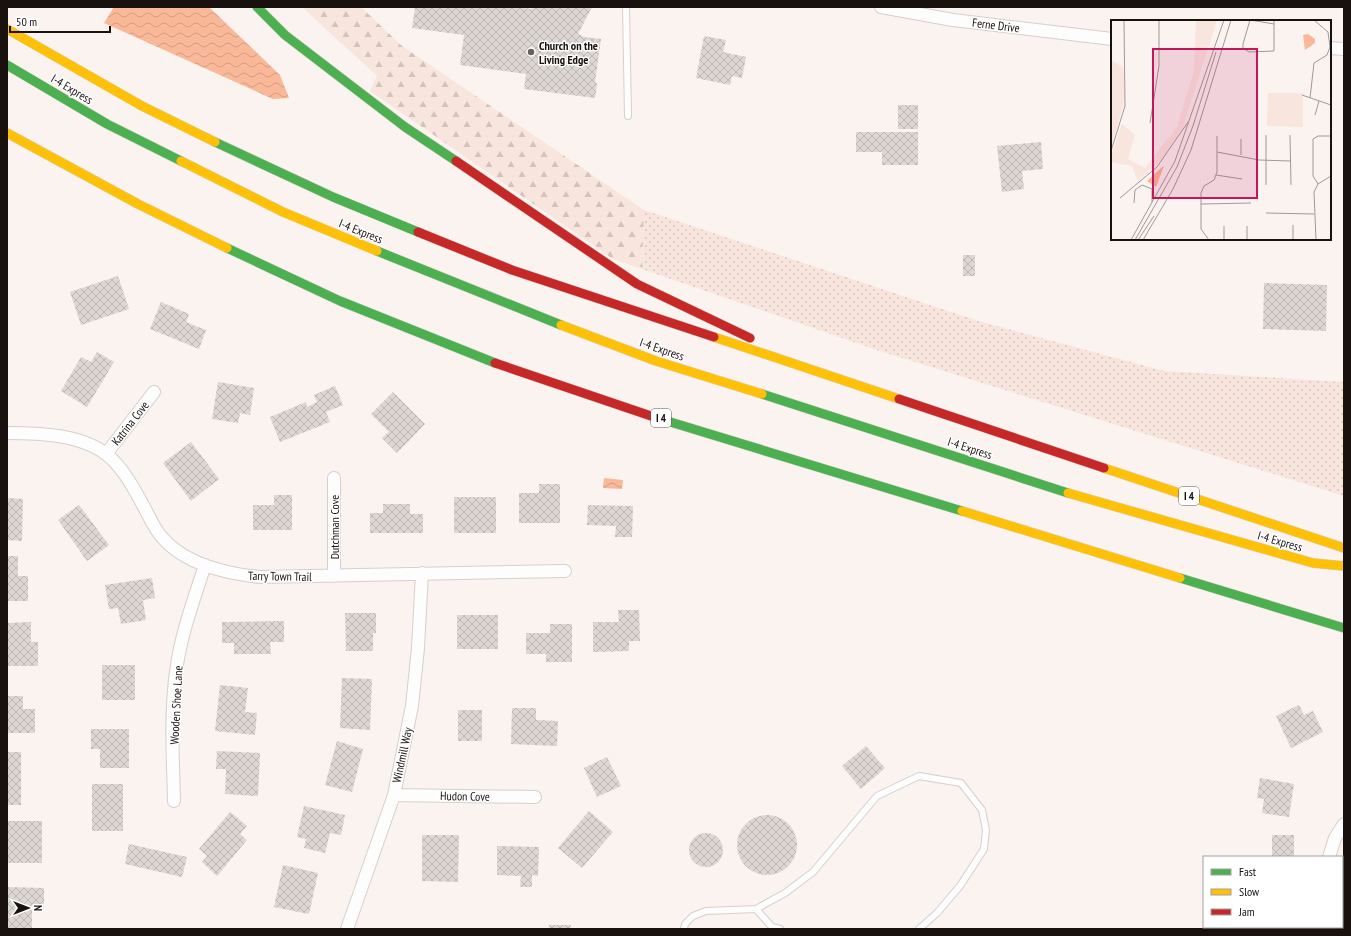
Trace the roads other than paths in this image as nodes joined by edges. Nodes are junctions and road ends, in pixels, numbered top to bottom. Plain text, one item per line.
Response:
1 (257, 7) edge
2 (626, 7) edge
3 (881, 7) edge
4 (7, 29) edge
5 (1111, 39) edge
6 (1331, 48) edge
7 (1344, 49) edge
8 (7, 64) edge
9 (628, 116) dead end
10 (10, 134) edge
11 (154, 392) dead end
12 (941, 414) junction
13 (7, 433) edge
14 (106, 454) junction
15 (334, 478) dead end
16 (1344, 548) edge
17 (205, 565) junction
18 (1344, 566) edge
19 (564, 571) dead end
20 (422, 573) junction
21 (334, 576) junction
22 (1344, 628) edge
23 (394, 795) junction
24 (535, 796) dead end
25 (174, 801) dead end
26 (1344, 824) edge
27 (1328, 856) edge
28 (756, 909) junction
29 (347, 929) edge
30 (684, 929) edge
31 (780, 929) edge
32 (919, 929) edge

1 - 12 highway
2 - 9 lane
3 - 5 street, Ferne Drive
4 - 12 highway, I 4
6 - 7 street
8 - 18 highway, I-4 Express
10 - 22 highway, I 4
11 - 14 street, Katrina Cove
12 - 16 highway, I 4
13 - 14 street, Tarry Town Trail
14 - 17 street, Tarry Town Trail
15 - 21 street, Dutchman Cove
17 - 21 street, Tarry Town Trail
17 - 25 street, Wooden Shoe Lane
19 - 20 street, Tarry Town Trail
20 - 21 street, Tarry Town Trail
20 - 23 street, Windmill Way
23 - 24 street, Hudon Cove
23 - 29 street, Windmill Way
26 - 27 street
28 - 30 lane
28 - 31 lane
28 - 32 lane

